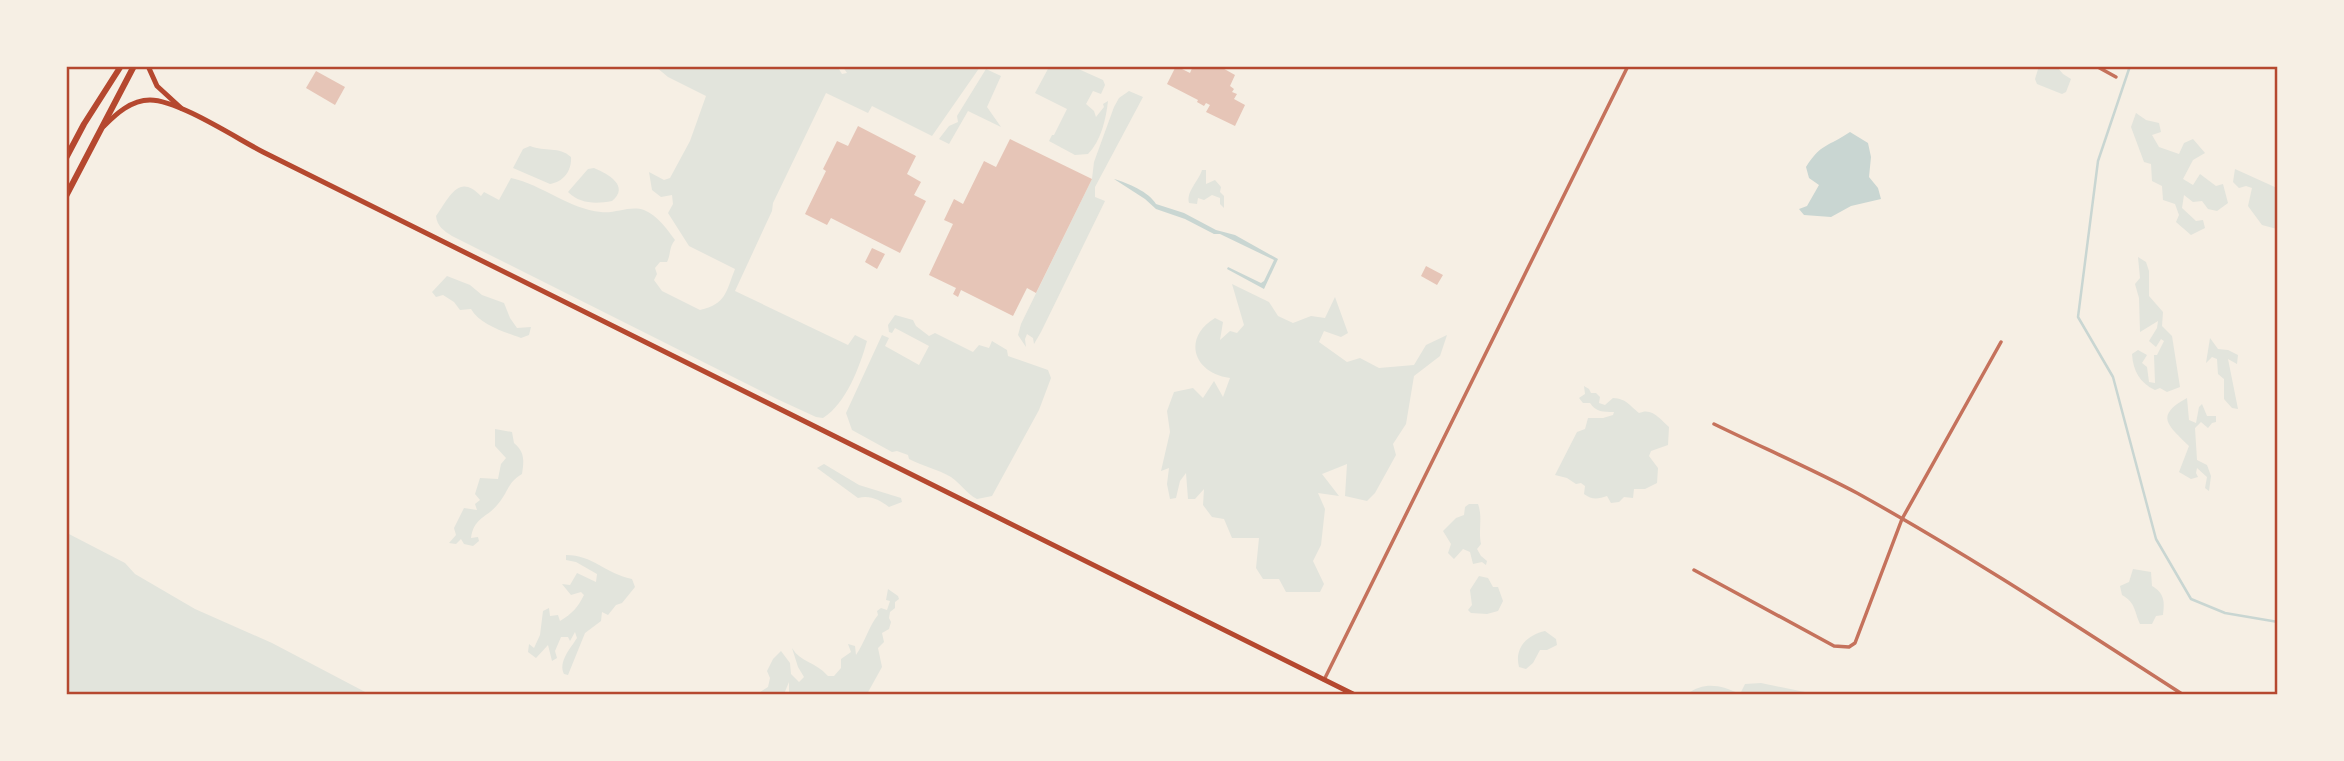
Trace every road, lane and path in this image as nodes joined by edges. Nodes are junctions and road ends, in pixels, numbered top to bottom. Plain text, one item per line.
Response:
1 (121, 66) edge
2 (134, 66) edge
3 (148, 66) edge
4 (1628, 66) edge
5 (2096, 66) edge
6 (2116, 77) dead end
7 (187, 111) junction
8 (100, 132) junction
9 (66, 158) edge
10 (66, 196) edge
11 (2001, 342) dead end
12 (1714, 424) dead end
13 (1902, 519) junction
14 (1693, 570) dead end
15 (1324, 680) junction
16 (1353, 695) edge
17 (2182, 695) edge

1 - 9 highway
2 - 8 highway
3 - 7 main road
4 - 15 street
5 - 6 street
7 - 8 main road
7 - 15 main road
8 - 10 highway
11 - 13 street
12 - 13 street
13 - 14 street
13 - 17 street
15 - 16 main road

